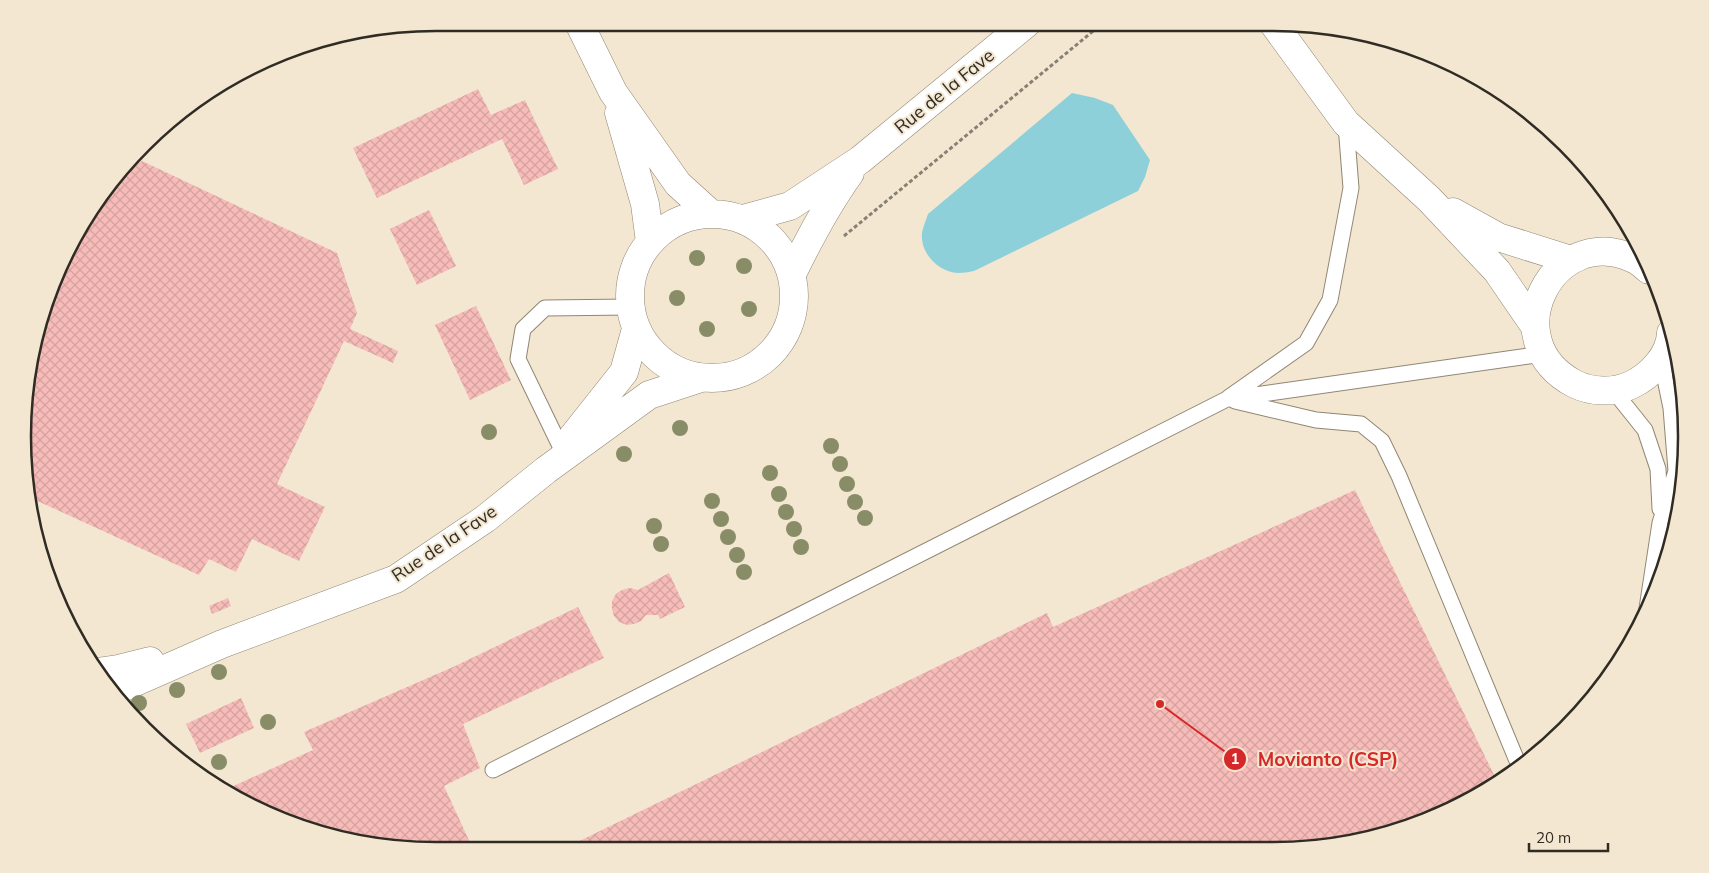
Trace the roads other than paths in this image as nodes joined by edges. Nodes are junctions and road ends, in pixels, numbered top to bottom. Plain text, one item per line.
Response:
1 (583, 31) edge
2 (1017, 31) edge
3 (1279, 31) edge
4 (613, 92) junction
5 (1346, 123) junction
6 (860, 160) junction
7 (1429, 199) junction
8 (710, 213) junction
9 (743, 219) junction
10 (650, 242) junction
11 (1571, 260) junction
12 (1638, 262) edge
13 (792, 274) junction
14 (633, 318) junction
15 (1534, 325) junction
16 (1667, 345) edge
17 (1543, 354) junction
18 (701, 378) junction
19 (1613, 390) junction
20 (1227, 399) junction
21 (554, 460) junction
22 (1660, 523) junction
23 (1651, 580) edge
24 (222, 644) junction
25 (106, 671) edge
26 (120, 689) edge
27 (1517, 760) edge
28 (493, 770) dead end

1 - 4 main road
2 - 6 main road, Rue de la Fave
3 - 5 main road
4 - 8 main road
4 - 10 main road
5 - 7 main road
5 - 20 lane
6 - 9 main road, Rue de la Fave
6 - 13 main road, Rue de la Fave
7 - 11 main road
7 - 15 main road
8 - 9 main road
8 - 10 main road
9 - 13 main road
10 - 14 main road
11 - 12 main road
11 - 15 main road
13 - 18 main road
14 - 18 main road
14 - 21 main road, Rue de la Fave
14 - 21 lane
15 - 17 main road
16 - 19 main road
16 - 22 lane
17 - 19 main road
17 - 20 lane
18 - 21 main road, Rue de la Fave
19 - 22 lane
20 - 27 lane
20 - 28 lane
21 - 24 main road, Rue de la Fave
22 - 23 lane
24 - 25 main road, Rue de la Fave
24 - 26 main road, Rue de la Fave

